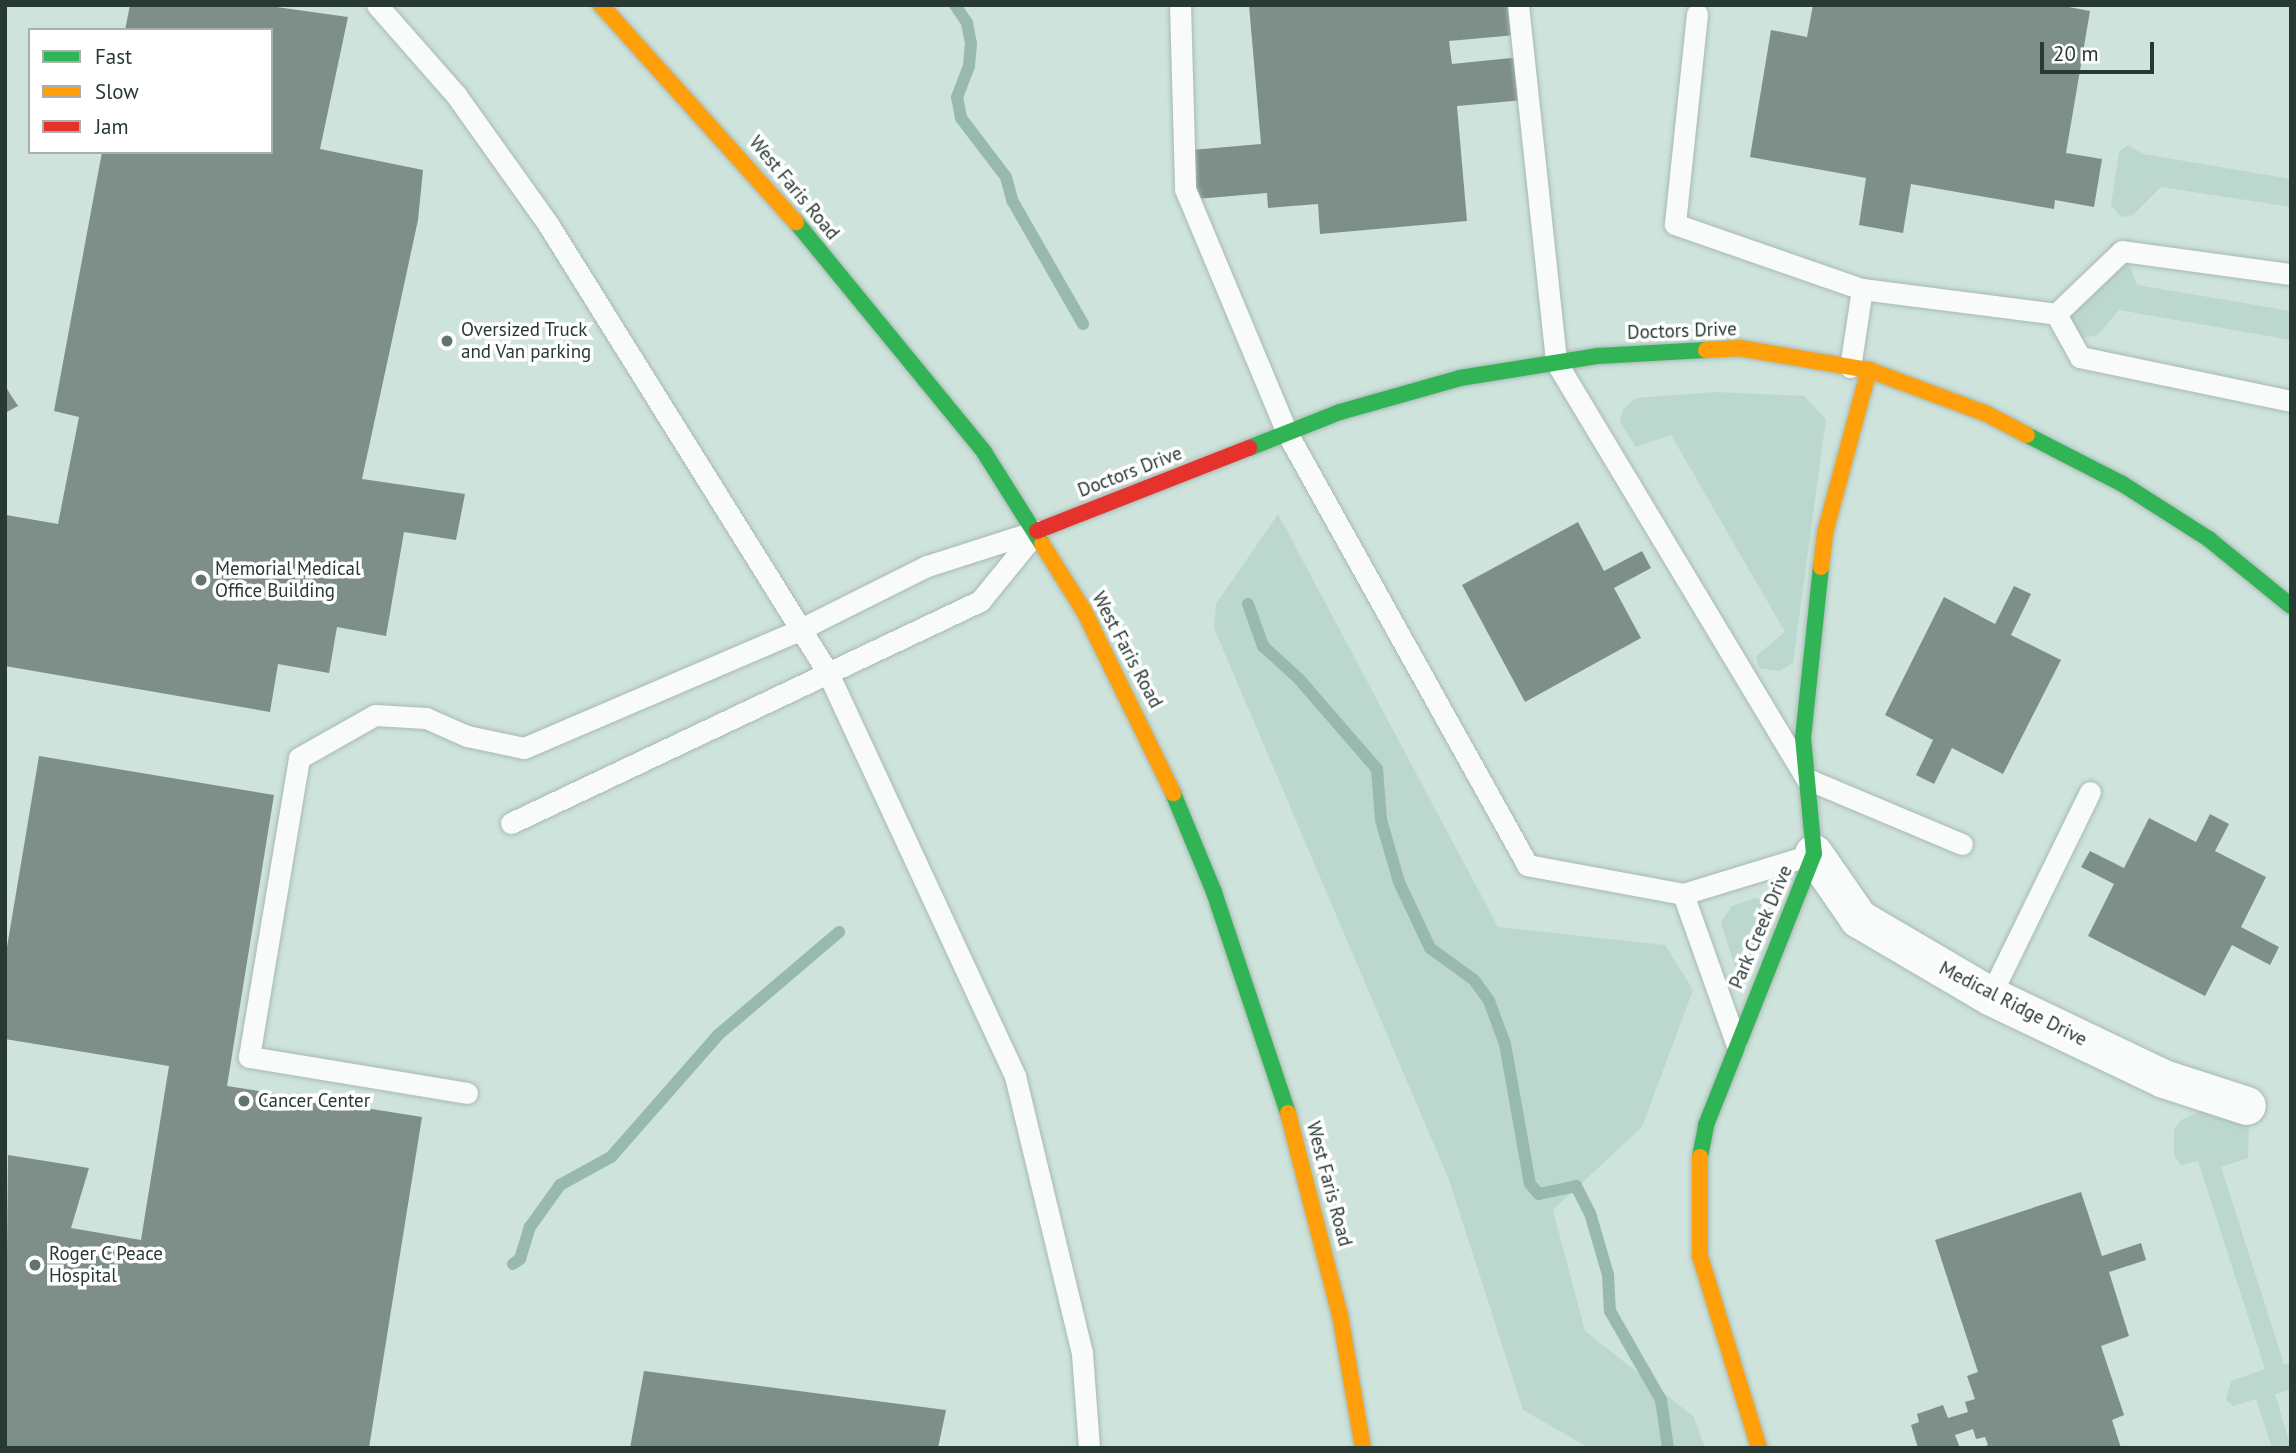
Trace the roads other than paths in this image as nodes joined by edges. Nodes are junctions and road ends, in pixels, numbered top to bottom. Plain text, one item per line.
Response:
1 (377, 5) edge
2 (601, 5) edge
3 (1180, 5) edge
4 (1518, 5) edge
5 (1697, 14) dead end
6 (2291, 274) edge
7 (1862, 289) junction
8 (2056, 314) junction
9 (1556, 362) junction
10 (1860, 368) junction
11 (2291, 401) edge
12 (1287, 433) junction
13 (1037, 531) junction
14 (2291, 606) edge
15 (801, 629) junction
16 (828, 673) junction
17 (1807, 779) junction
18 (2090, 792) dead end
19 (511, 823) dead end
20 (1962, 844) dead end
21 (1814, 854) junction
22 (1683, 894) junction
23 (1990, 996) junction
24 (1736, 1043) junction
25 (467, 1093) dead end
26 (2247, 1106) dead end
27 (1089, 1448) edge
28 (1363, 1448) edge
29 (1759, 1448) edge

1 - 15 lane
2 - 13 street, West Faris Road
3 - 12 lane
4 - 9 lane
5 - 7 lane
6 - 8 lane
7 - 8 lane
7 - 10 lane
8 - 11 lane
9 - 10 street, Doctors Drive
9 - 12 street, Doctors Drive
9 - 17 lane
10 - 14 street, Doctors Drive
10 - 17 street, Park Creek Drive
12 - 13 street, Doctors Drive
12 - 22 lane
13 - 15 lane
13 - 16 lane
13 - 28 street, West Faris Road
15 - 16 lane
15 - 25 lane
16 - 19 lane
16 - 27 lane
17 - 20 lane
17 - 21 street, Park Creek Drive
18 - 23 lane
21 - 22 lane
21 - 23 street, Medical Ridge Drive
21 - 24 street, Park Creek Drive
22 - 24 lane
23 - 26 street, Medical Ridge Drive
24 - 29 street, Park Creek Drive

